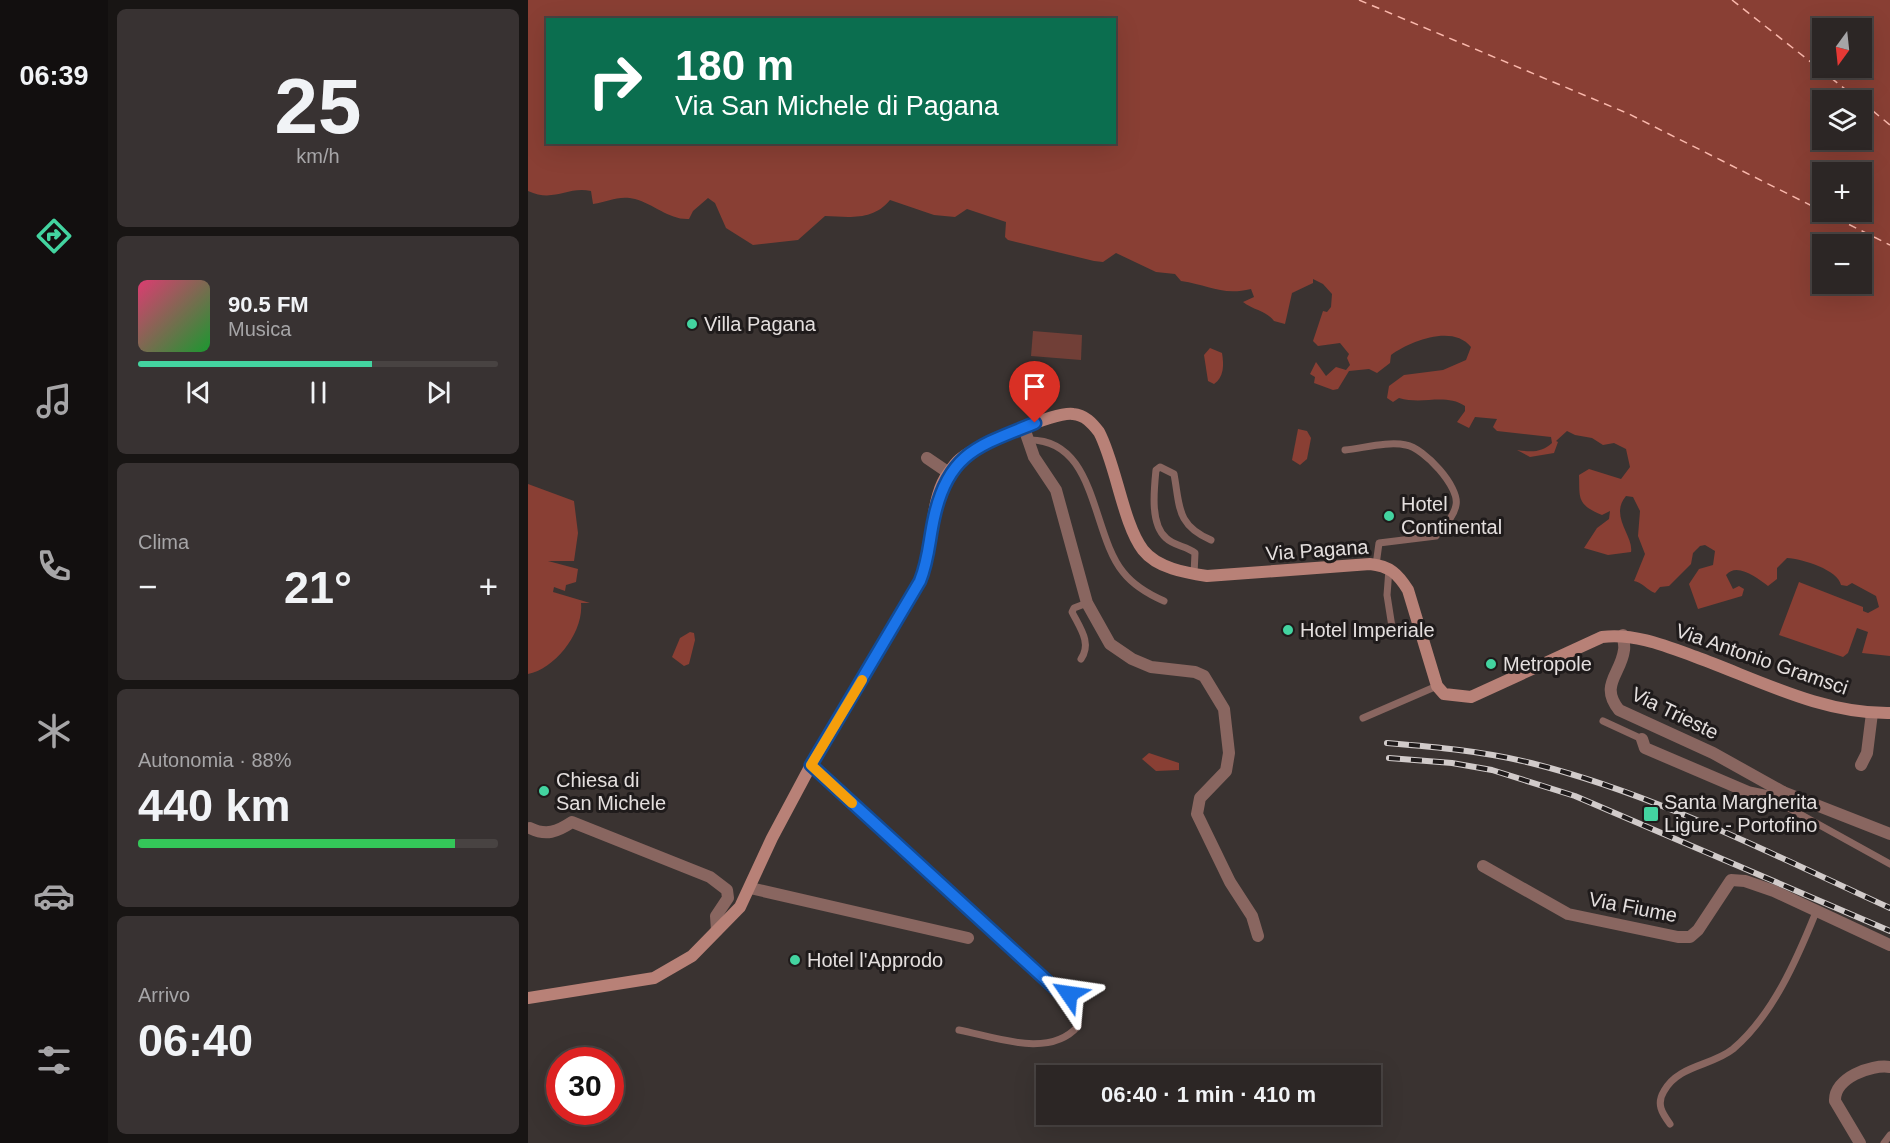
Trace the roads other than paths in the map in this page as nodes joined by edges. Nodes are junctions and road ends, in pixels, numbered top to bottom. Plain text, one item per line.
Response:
1 (1024, 428) junction
2 (1028, 440) junction
3 (1346, 450) dead end
4 (927, 458) dead end
5 (949, 473) junction
6 (1211, 540) dead end
7 (1376, 565) junction
8 (1389, 569) junction
9 (1194, 574) junction
10 (1164, 602) dead end
11 (1087, 603) junction
12 (1623, 635) junction
13 (1371, 636) dead end
14 (1081, 659) dead end
15 (1437, 686) junction
16 (1872, 713) junction
17 (1890, 713) edge
18 (1363, 718) dead end
19 (1603, 721) dead end
20 (1642, 739) joint
21 (811, 765) junction
22 (1862, 765) dead end
23 (1783, 792) junction
24 (1767, 796) junction
25 (531, 828) dead end
26 (1890, 834) edge
27 (1890, 864) edge
28 (1483, 866) dead end
29 (750, 888) junction
30 (1816, 912) junction
31 (717, 930) junction
32 (1258, 936) dead end
33 (968, 938) dead end
34 (1890, 945) edge
35 (1084, 992) dead end
36 (1066, 995) junction
37 (528, 998) edge
38 (959, 1030) dead end
39 (1890, 1066) edge
40 (1670, 1124) dead end
41 (1890, 1135) edge
42 (1860, 1143) edge
43 (1884, 1143) edge

1 - 2 street
1 - 5 main road, Via Pagana
1 - 9 main road, Via Pagana
2 - 10 lane
2 - 11 street
3 - 7 lane
4 - 5 street
5 - 21 main road
6 - 9 lane
7 - 8 main road, Via Pagana
7 - 9 main road, Via Pagana
8 - 13 lane
8 - 15 main road, Via Pagana
11 - 14 lane
11 - 32 street
12 - 15 main road
12 - 16 main road, Via Antonio Gramsci
12 - 23 street, Via Trieste
15 - 18 lane
16 - 17 main road, Via Antonio Gramsci
16 - 22 street
19 - 20 lane
20 - 24 street
21 - 29 main road
21 - 36 street
23 - 24 street
23 - 26 street, Via Trieste
24 - 27 lane
25 - 31 street
28 - 30 street, Via Fiume
29 - 31 main road
29 - 33 street
30 - 34 street, Via Fiume
30 - 40 lane
31 - 37 main road
35 - 36 street
36 - 38 lane
39 - 42 street
41 - 43 lane

